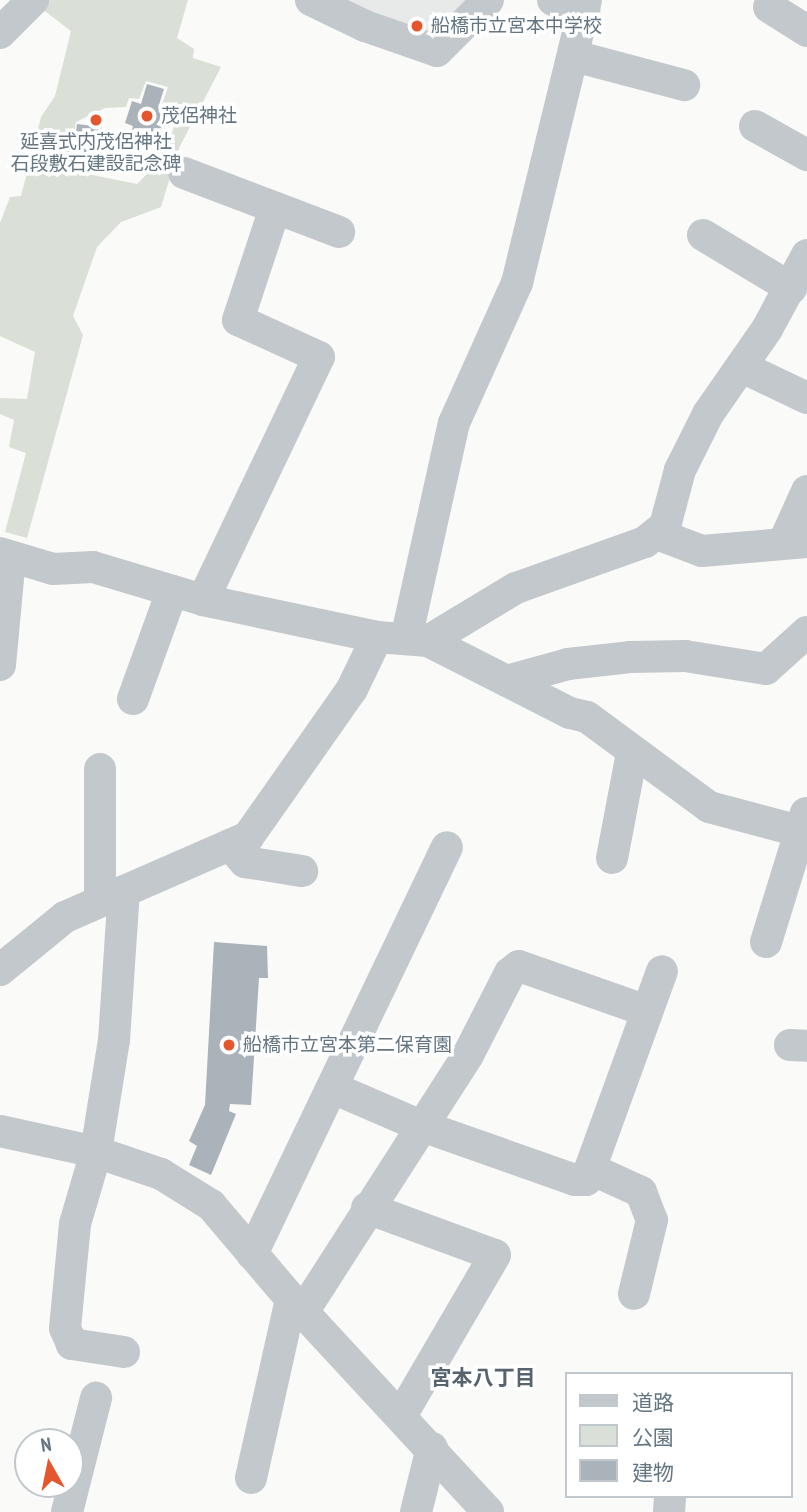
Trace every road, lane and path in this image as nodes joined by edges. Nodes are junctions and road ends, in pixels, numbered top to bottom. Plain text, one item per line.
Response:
1 (33, 0) edge
2 (311, 0) edge
3 (488, 0) edge
4 (553, 0) edge
5 (585, 5) edge
6 (769, 8) dead end
7 (807, 31) edge
8 (0, 33) edge
9 (574, 56) junction
10 (684, 85) dead end
11 (755, 126) dead end
12 (807, 155) edge
13 (184, 173) dead end
14 (275, 208) junction
15 (339, 232) dead end
16 (703, 235) dead end
17 (807, 255) edge
18 (791, 288) junction
19 (743, 368) junction
20 (807, 398) edge
21 (807, 491) edge
22 (657, 534) junction
23 (795, 542) edge
24 (5, 556) edge
25 (172, 591) junction
26 (202, 600) junction
27 (807, 632) edge
28 (404, 639) junction
29 (0, 665) edge
30 (507, 681) junction
31 (133, 699) dead end
32 (632, 752) junction
33 (100, 769) dead end
34 (804, 825) edge
35 (230, 845) junction
36 (447, 847) dead end
37 (612, 858) dead end
38 (302, 871) dead end
39 (112, 896) junction
40 (765, 942) dead end
41 (0, 971) edge
42 (662, 971) dead end
43 (647, 1011) junction
44 (333, 1088) junction
45 (419, 1125) junction
46 (0, 1131) edge
47 (96, 1152) junction
48 (593, 1170) junction
49 (367, 1208) junction
50 (253, 1254) junction
51 (634, 1294) dead end
52 (297, 1305) junction
53 (124, 1352) dead end
54 (96, 1398) dead end
55 (402, 1414) junction
56 (432, 1448) junction
57 (251, 1478) dead end
58 (67, 1512) edge
59 (416, 1512) edge
60 (488, 1512) edge

1 - 8 street
2 - 3 street
4 - 5 street
5 - 9 street
6 - 7 street
9 - 10 street
9 - 28 street
11 - 12 street
13 - 14 street
14 - 15 street
14 - 26 street
16 - 18 street
17 - 18 street
18 - 19 street
19 - 20 street
19 - 22 street
21 - 23 street
22 - 23 street
22 - 28 street
24 - 25 street
24 - 29 street
25 - 26 street
25 - 31 street
26 - 28 street
27 - 30 street
28 - 30 street
28 - 35 street
30 - 32 street
32 - 34 street
32 - 37 street
33 - 39 street
34 - 40 street
35 - 38 street
35 - 39 street
36 - 44 street
39 - 41 street
39 - 47 street
42 - 43 street
43 - 45 street
43 - 48 street
44 - 45 street
44 - 50 street
45 - 48 street
45 - 49 street
46 - 47 street
47 - 50 street
47 - 53 street
48 - 51 street
49 - 52 street
49 - 55 street
50 - 52 street
52 - 55 street
52 - 57 street
54 - 58 street
55 - 56 street
56 - 59 street
56 - 60 street

